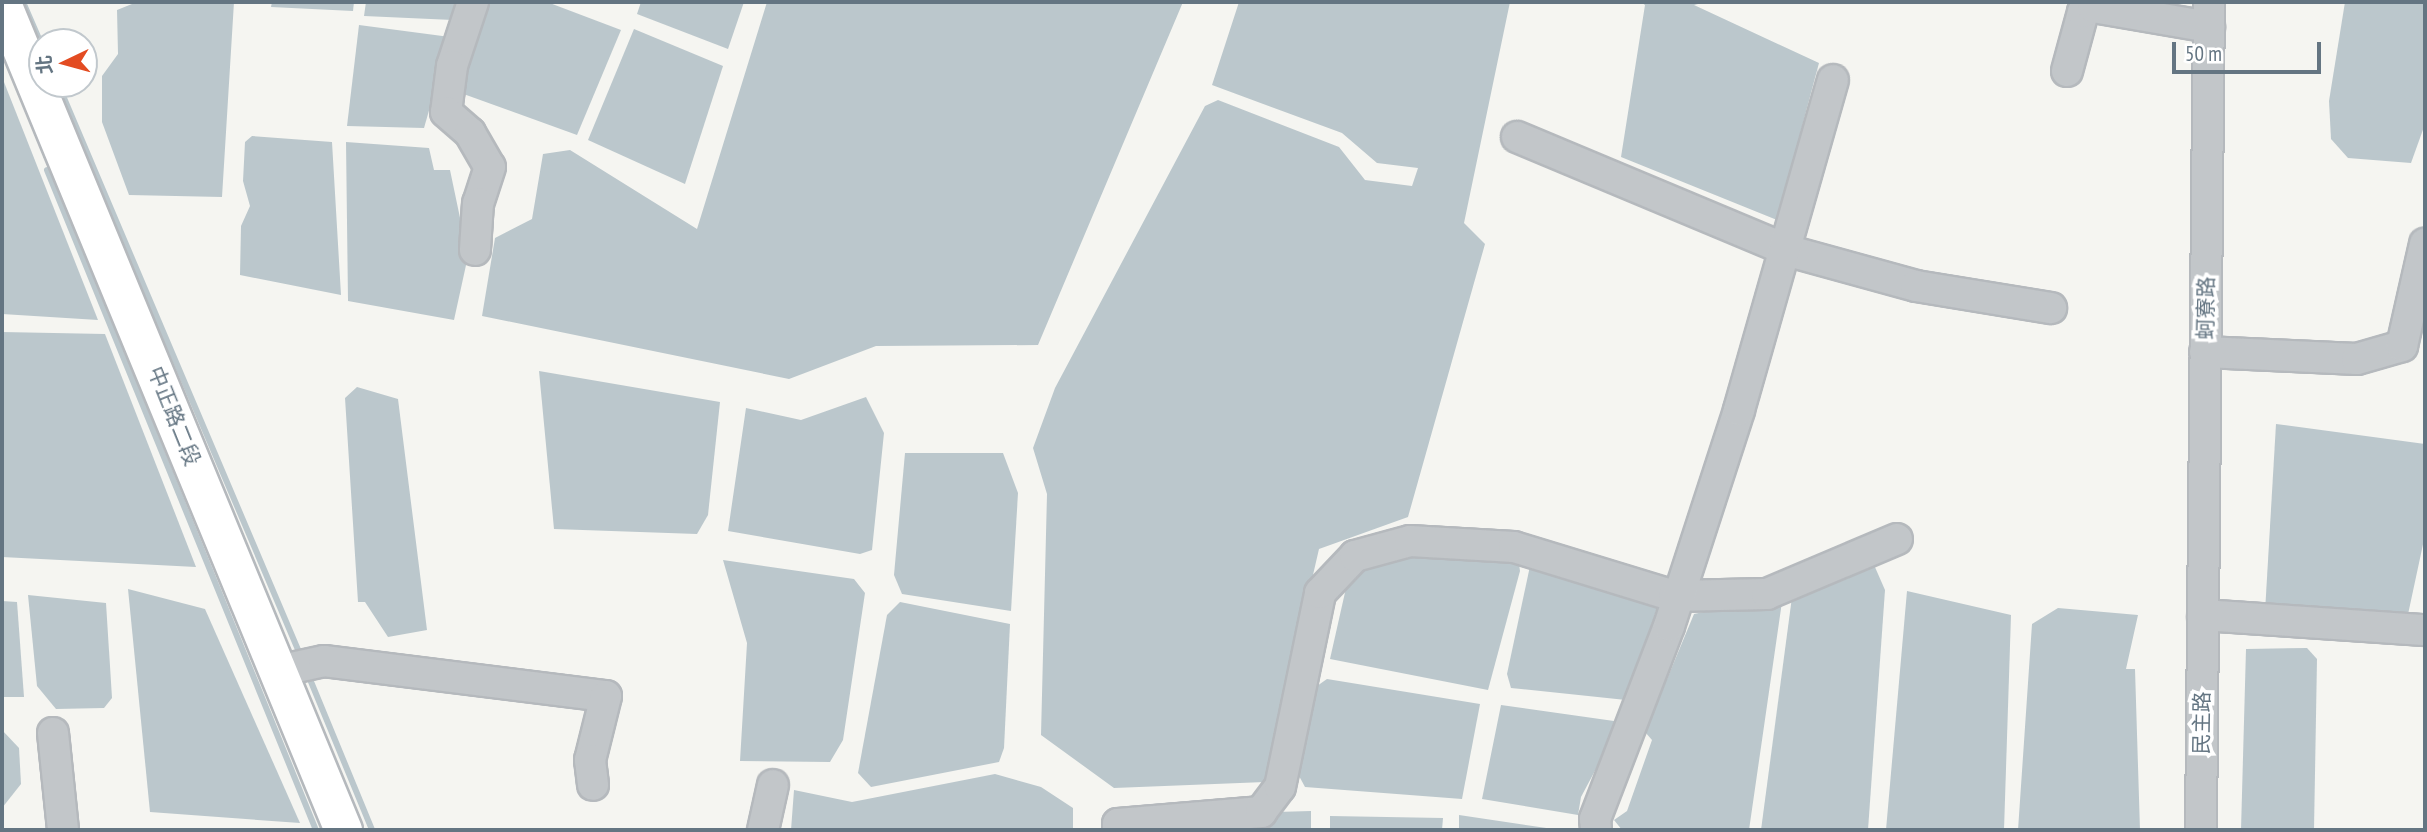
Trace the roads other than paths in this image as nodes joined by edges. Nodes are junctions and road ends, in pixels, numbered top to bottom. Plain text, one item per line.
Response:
1 (473, 2) edge
2 (2, 3) edge
3 (2209, 14) edge
4 (2067, 71) dead end
5 (1833, 80) dead end
6 (1517, 136) dead end
7 (2425, 244) edge
8 (475, 250) dead end
9 (1789, 251) junction
10 (2051, 308) dead end
11 (2205, 352) junction
12 (1897, 539) dead end
13 (1674, 596) junction
14 (2203, 615) junction
15 (2425, 631) edge
16 (278, 671) junction
17 (53, 733) dead end
18 (593, 785) dead end
19 (773, 785) dead end
20 (63, 830) edge
21 (343, 830) edge
22 (763, 830) edge
23 (1118, 830) edge
24 (1596, 830) edge
25 (2200, 830) edge

1 - 8 street
2 - 16 main road, 中正路二段
3 - 4 street
3 - 11 street, 蚵寮路
5 - 9 street
6 - 9 street
7 - 11 street
9 - 10 street
9 - 13 street
11 - 14 street, 蚵寮路
12 - 13 street
13 - 23 street
13 - 24 street
14 - 15 street
14 - 25 street, 民主路
16 - 18 street
16 - 21 main road, 中正路二段
17 - 20 street
19 - 22 street

